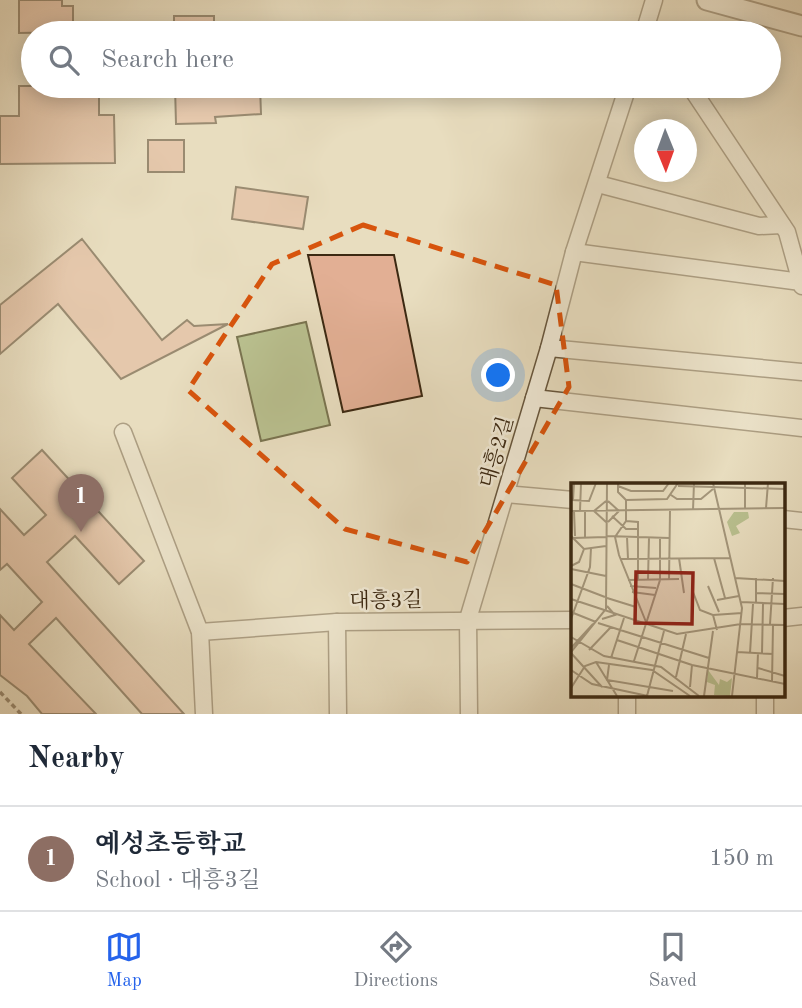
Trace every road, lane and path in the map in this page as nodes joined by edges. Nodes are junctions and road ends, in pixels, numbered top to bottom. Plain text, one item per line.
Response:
1 (654, 0) edge
2 (707, 0) edge
3 (650, 21) edge
4 (802, 26) edge
5 (624, 98) edge
6 (698, 98) edge
7 (598, 184) junction
8 (790, 231) edge
9 (574, 252) junction
10 (802, 284) edge
11 (549, 348) junction
12 (802, 372) edge
13 (534, 398) junction
14 (802, 428) edge
15 (123, 432) dead end
16 (506, 494) junction
17 (571, 500) edge
18 (784, 519) edge
19 (802, 521) edge
20 (802, 616) edge
21 (784, 618) edge
22 (468, 619) junction
23 (571, 620) edge
24 (337, 622) junction
25 (200, 632) junction
26 (0, 692) edge
27 (627, 696) edge
28 (765, 696) edge
29 (21, 714) edge
30 (204, 714) edge
31 (338, 714) edge
32 (469, 714) edge
33 (627, 714) edge
34 (765, 714) edge

1 - 3 street
2 - 4 street
5 - 7 street, 대흥2길
6 - 8 street
7 - 8 street
7 - 9 street, 대흥2길
8 - 10 street
9 - 10 street
9 - 11 street, 대흥2길
11 - 12 street
11 - 13 street, 대흥2길
13 - 14 street
13 - 16 street, 대흥2길
15 - 25 street
16 - 17 street
16 - 22 street, 대흥2길
18 - 19 street
20 - 21 street
22 - 23 street, 대흥3길
22 - 24 street, 대흥3길
22 - 32 street, 대흥2길
24 - 25 street, 대흥3길
24 - 31 street
25 - 30 street
26 - 29 path
27 - 33 street
28 - 34 street

